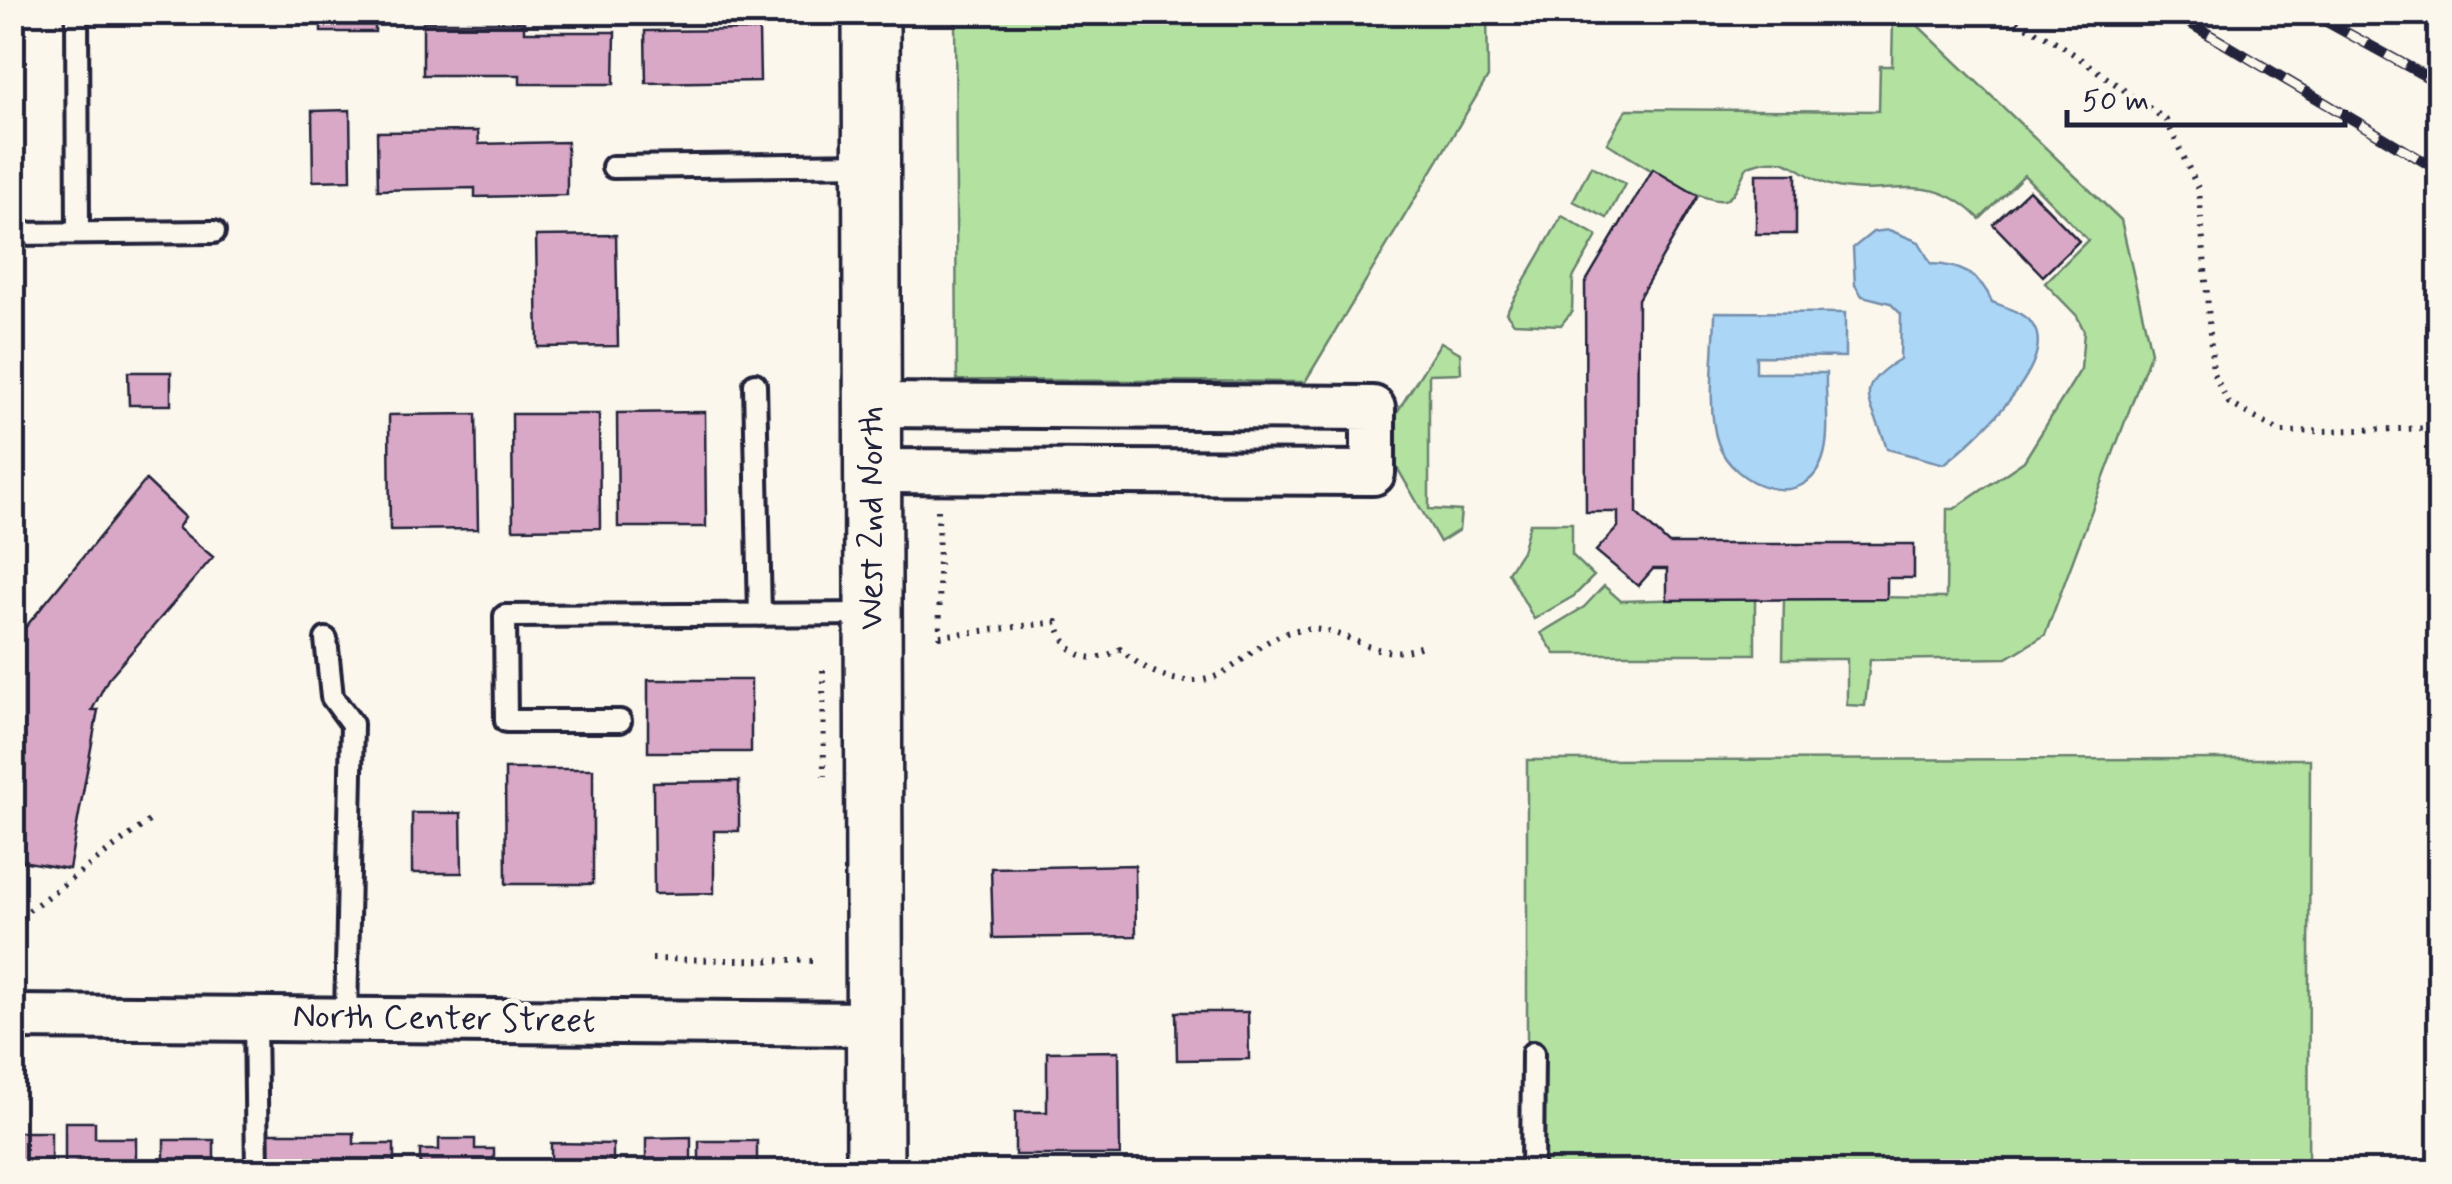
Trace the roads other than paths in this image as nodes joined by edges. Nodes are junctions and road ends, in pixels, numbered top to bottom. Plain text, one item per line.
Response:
1 (77, 12) edge
2 (871, 12) edge
3 (871, 164) junction
4 (613, 167) dead end
5 (214, 232) dead end
6 (12, 234) edge
7 (78, 234) junction
8 (755, 384) dead end
9 (872, 405) junction
10 (872, 471) junction
11 (873, 614) junction
12 (760, 615) junction
13 (326, 639) dead end
14 (620, 720) dead end
15 (12, 1017) edge
16 (256, 1018) junction
17 (346, 1018) junction
18 (875, 1024) junction
19 (1533, 1053) dead end
20 (257, 1172) edge
21 (875, 1172) edge
22 (1532, 1172) edge

1 - 7 lane
2 - 3 street, West 2nd North
3 - 4 lane
3 - 9 street, West 2nd North
5 - 7 lane
6 - 7 lane
8 - 12 lane
9 - 10 street, West 2nd North
9 - 10 street
10 - 11 street, West 2nd North
11 - 12 lane
11 - 18 street, West 2nd North
12 - 14 lane
13 - 17 lane
15 - 16 street, North Center Street
16 - 17 street, North Center Street
16 - 20 lane
17 - 18 street, North Center Street
18 - 21 street, West 2nd North
19 - 22 lane

